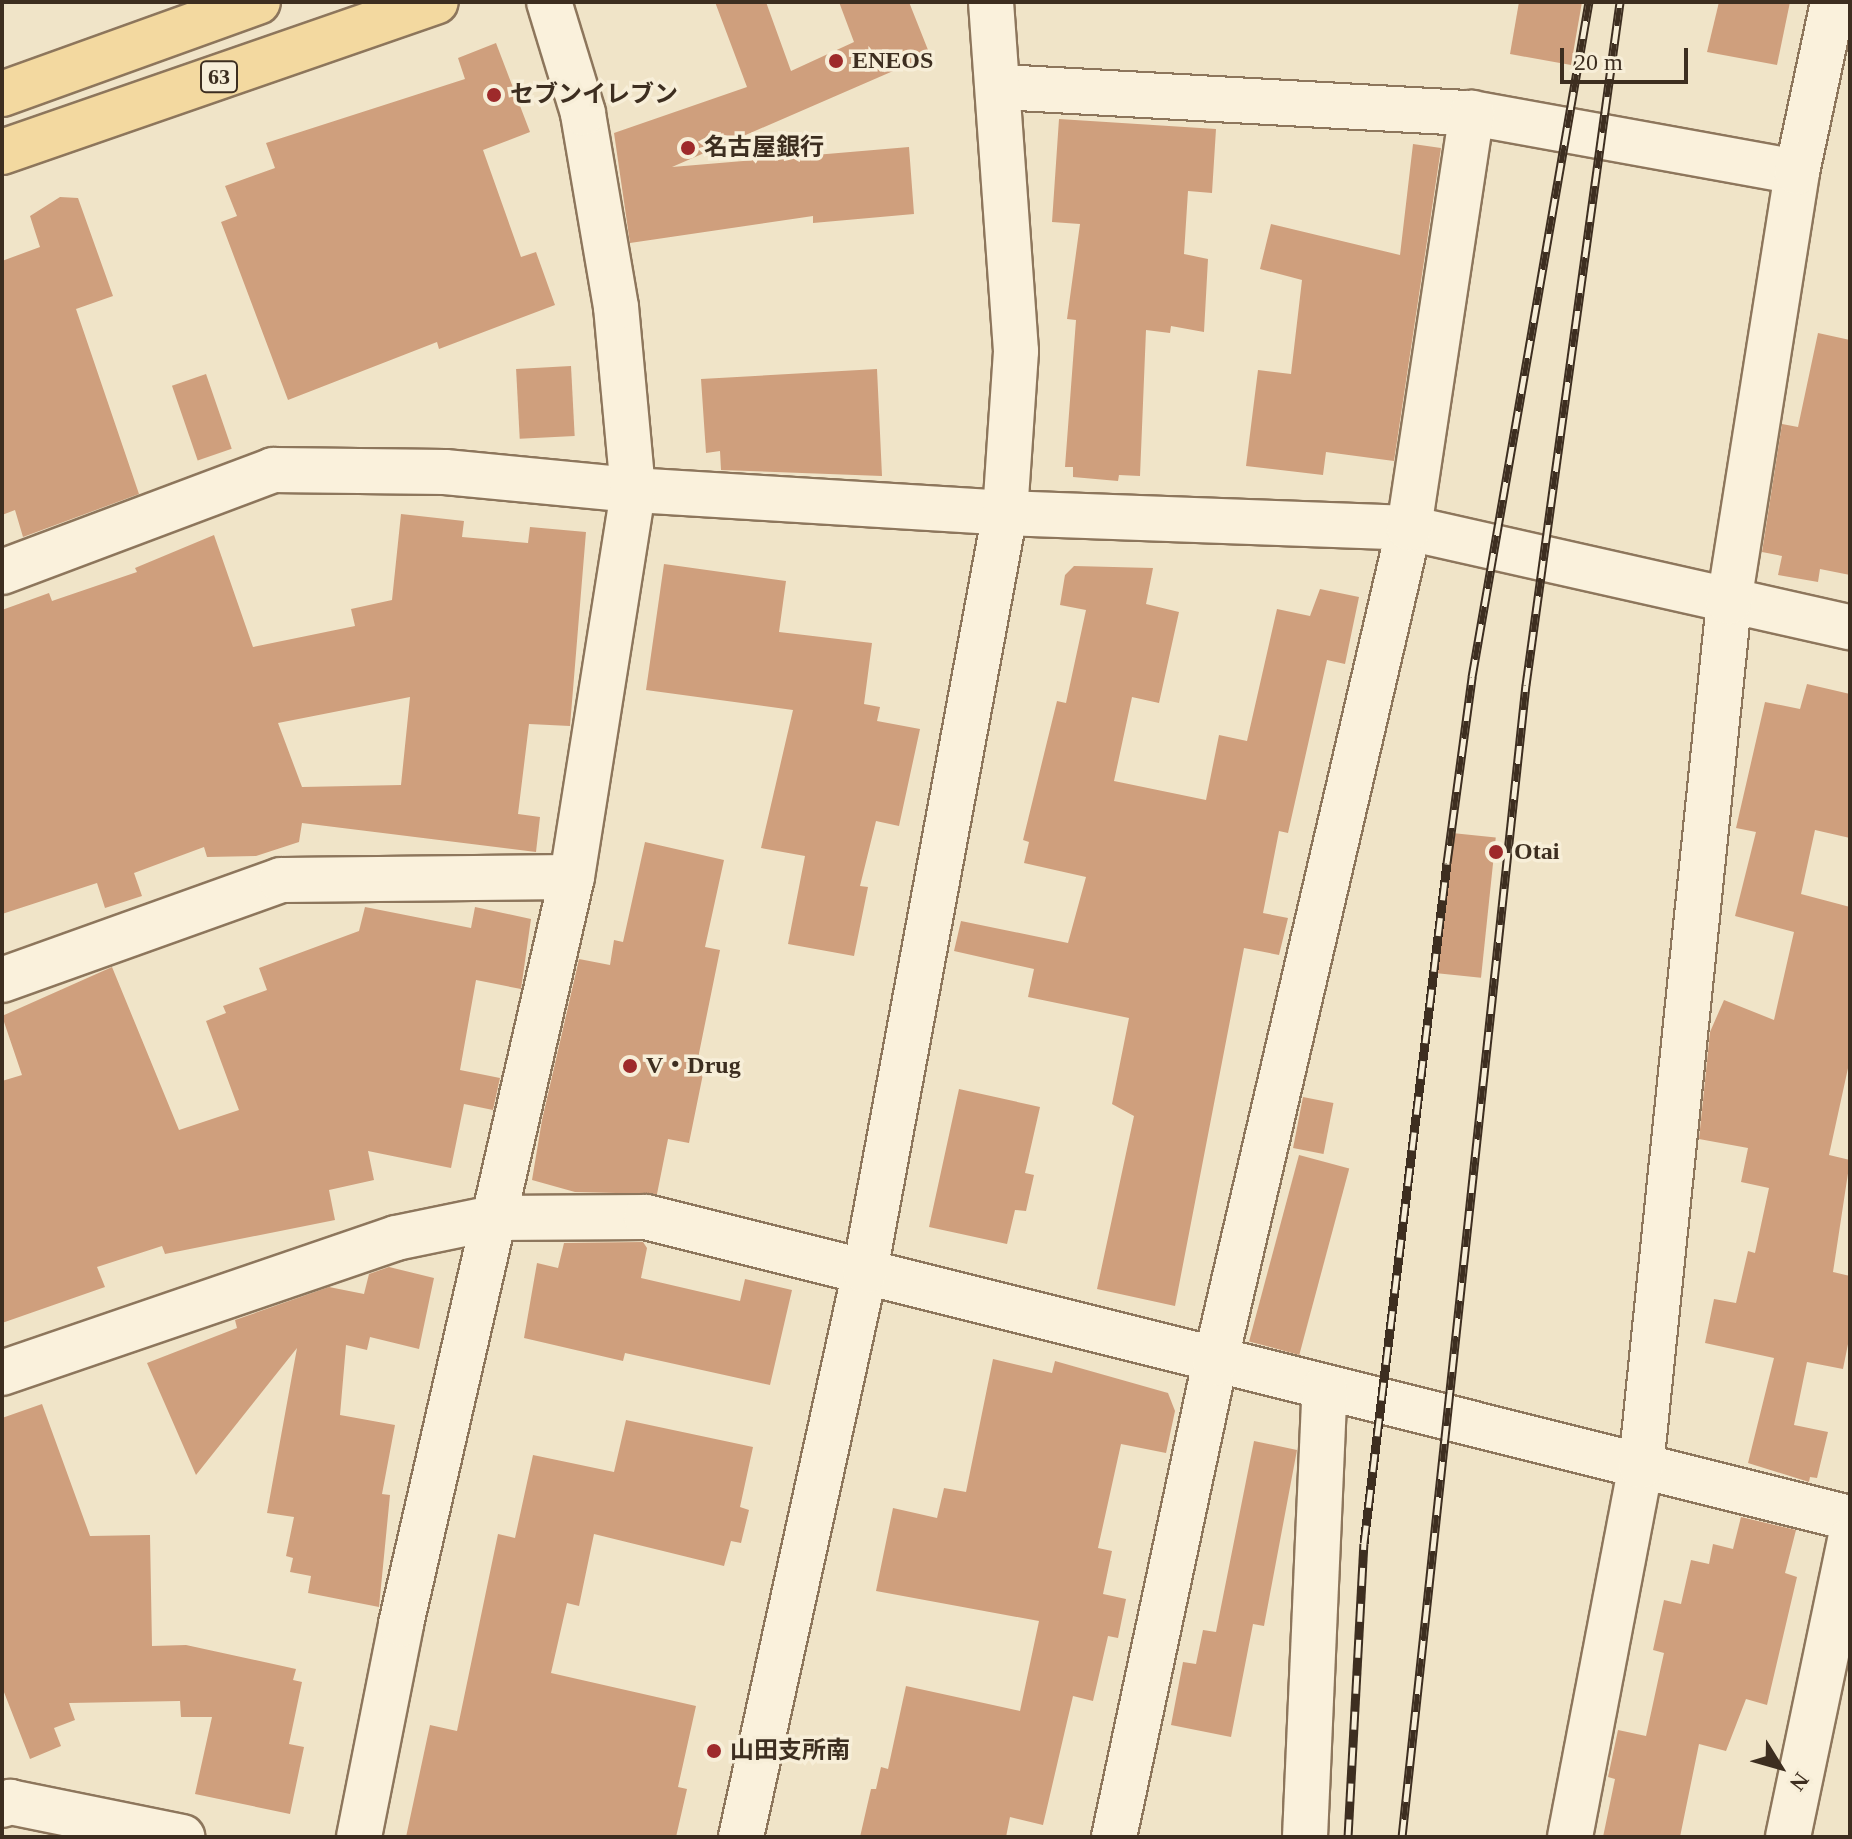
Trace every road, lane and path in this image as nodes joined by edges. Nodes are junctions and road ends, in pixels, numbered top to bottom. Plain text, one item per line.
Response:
1 (258, 2) edge
2 (436, 2) edge
3 (549, 2) edge
4 (991, 2) edge
5 (1833, 2) edge
6 (1001, 87) junction
7 (2, 94) edge
8 (1472, 113) junction
9 (2, 152) edge
10 (1797, 172) junction
11 (633, 490) junction
12 (1005, 513) junction
13 (1409, 528) junction
14 (2, 572) edge
15 (1729, 602) junction
16 (1850, 627) edge
17 (572, 877) junction
18 (2, 980) edge
19 (493, 1218) junction
20 (865, 1271) junction
21 (1215, 1363) junction
22 (2, 1373) edge
23 (1325, 1387) junction
24 (1641, 1466) junction
25 (1850, 1518) edge
26 (1850, 1540) edge
27 (5, 1797) edge
28 (182, 1837) edge
29 (359, 1837) edge
30 (741, 1837) edge
31 (1114, 1837) edge
32 (1305, 1837) edge
33 (1570, 1837) edge
34 (1788, 1837) edge

1 - 7 main road, 63
2 - 9 main road, 63
3 - 11 street
4 - 6 street
5 - 10 street
6 - 8 street
6 - 12 street
8 - 10 street
8 - 13 street
10 - 15 street
11 - 12 street
11 - 14 street
11 - 17 street
12 - 13 street
12 - 20 street
13 - 15 street
13 - 21 street
15 - 16 street
15 - 24 street
17 - 18 street
17 - 19 street
19 - 20 street
19 - 22 street
19 - 29 street
20 - 21 street
20 - 30 street
21 - 23 street
21 - 31 street
23 - 24 street
23 - 32 street
24 - 25 street
24 - 33 street
26 - 34 street
27 - 28 street

